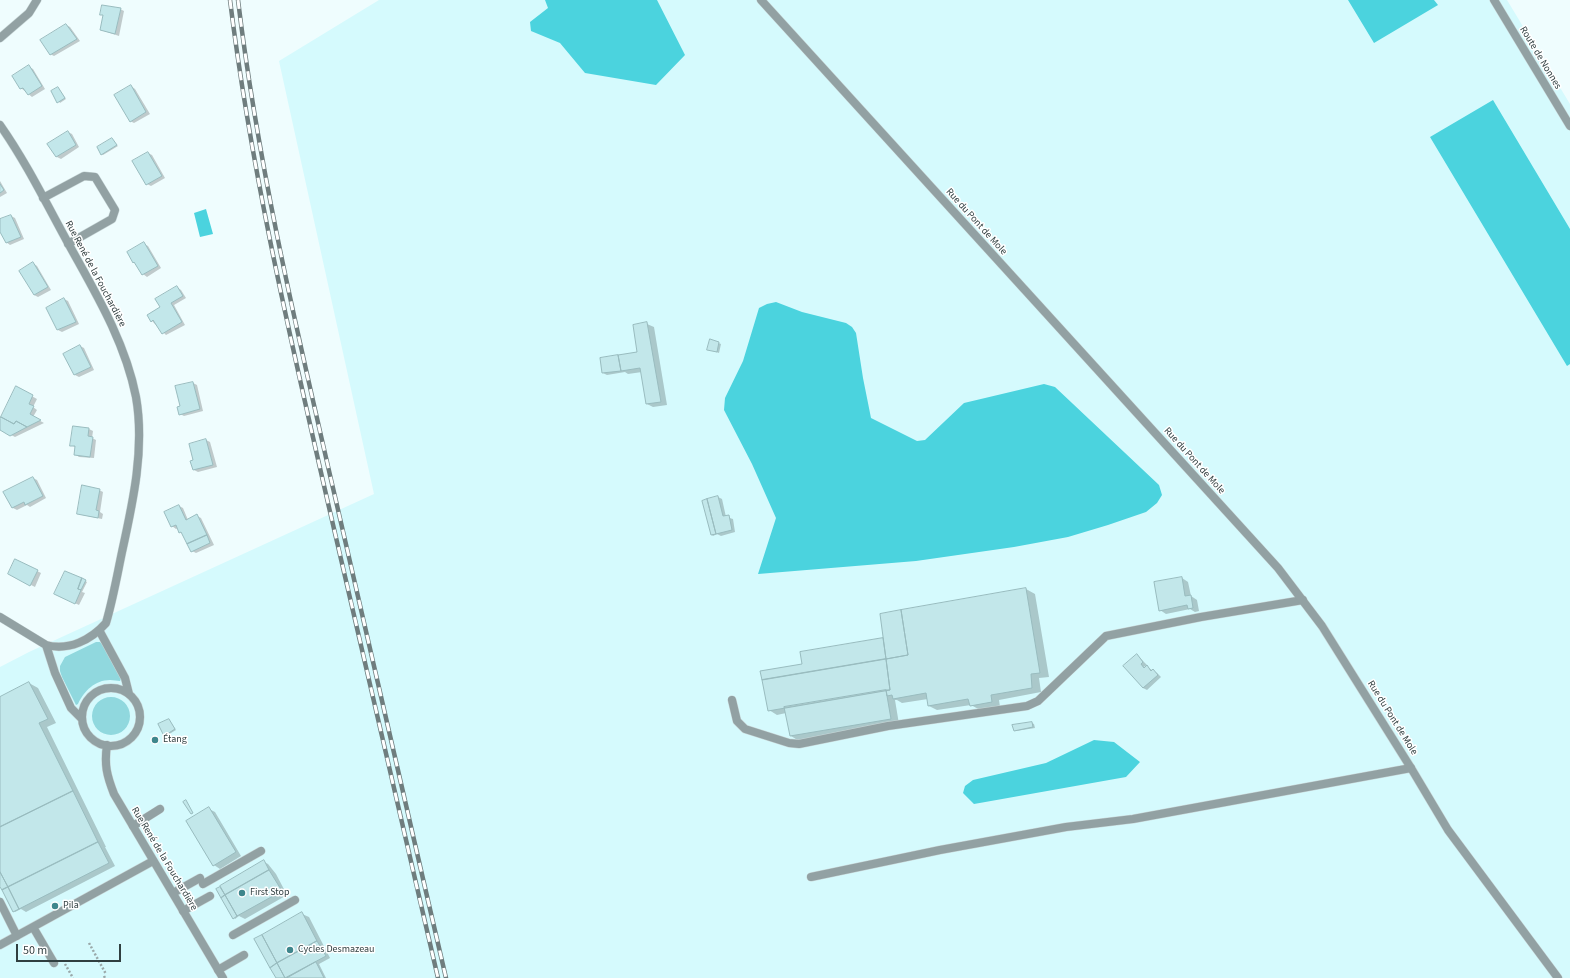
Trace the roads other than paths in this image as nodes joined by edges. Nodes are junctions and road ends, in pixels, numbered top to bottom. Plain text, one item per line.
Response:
1 (37, 0) edge
2 (761, 0) edge
3 (1494, 0) edge
4 (0, 38) edge
5 (0, 125) edge
6 (1570, 126) edge
7 (43, 198) junction
8 (68, 244) junction
9 (1303, 600) junction
10 (0, 617) edge
11 (99, 630) junction
12 (46, 645) junction
13 (129, 694) junction
14 (732, 700) dead end
15 (82, 719) junction
16 (107, 745) junction
17 (1411, 768) junction
18 (160, 809) dead end
19 (133, 826) junction
20 (261, 851) dead end
21 (153, 861) junction
22 (811, 877) dead end
23 (172, 893) junction
24 (210, 896) dead end
25 (295, 900) dead end
26 (0, 903) edge
27 (183, 911) junction
28 (33, 927) junction
29 (233, 935) dead end
30 (17, 936) junction
31 (0, 945) edge
32 (244, 955) dead end
33 (54, 963) dead end
34 (218, 970) junction
35 (223, 978) edge
36 (1558, 978) edge

1 - 4 street
2 - 9 street, Rue du Pont de Mole
3 - 6 street, Route de Nonnes
5 - 7 street, Rue René de la Fouchardière
7 - 8 street, Rue René de la Fouchardière
7 - 8 street
8 - 11 street, Rue René de la Fouchardière
9 - 14 street
9 - 17 street, Rue du Pont de Mole
10 - 12 street
11 - 12 street
11 - 13 street
12 - 15 street
13 - 15 street
13 - 16 street
15 - 16 street
16 - 19 street, Rue René de la Fouchardière
17 - 22 street
17 - 36 street, Rue du Pont de Mole
18 - 19 street
19 - 21 street, Rue René de la Fouchardière
20 - 23 street
21 - 23 street, Rue René de la Fouchardière
21 - 28 street
23 - 27 street, Rue René de la Fouchardière
24 - 27 street
25 - 29 street
26 - 30 street
27 - 34 street, Rue René de la Fouchardière
28 - 30 street
28 - 33 street
30 - 31 street
32 - 34 street
34 - 35 street, Rue René de la Fouchardière

